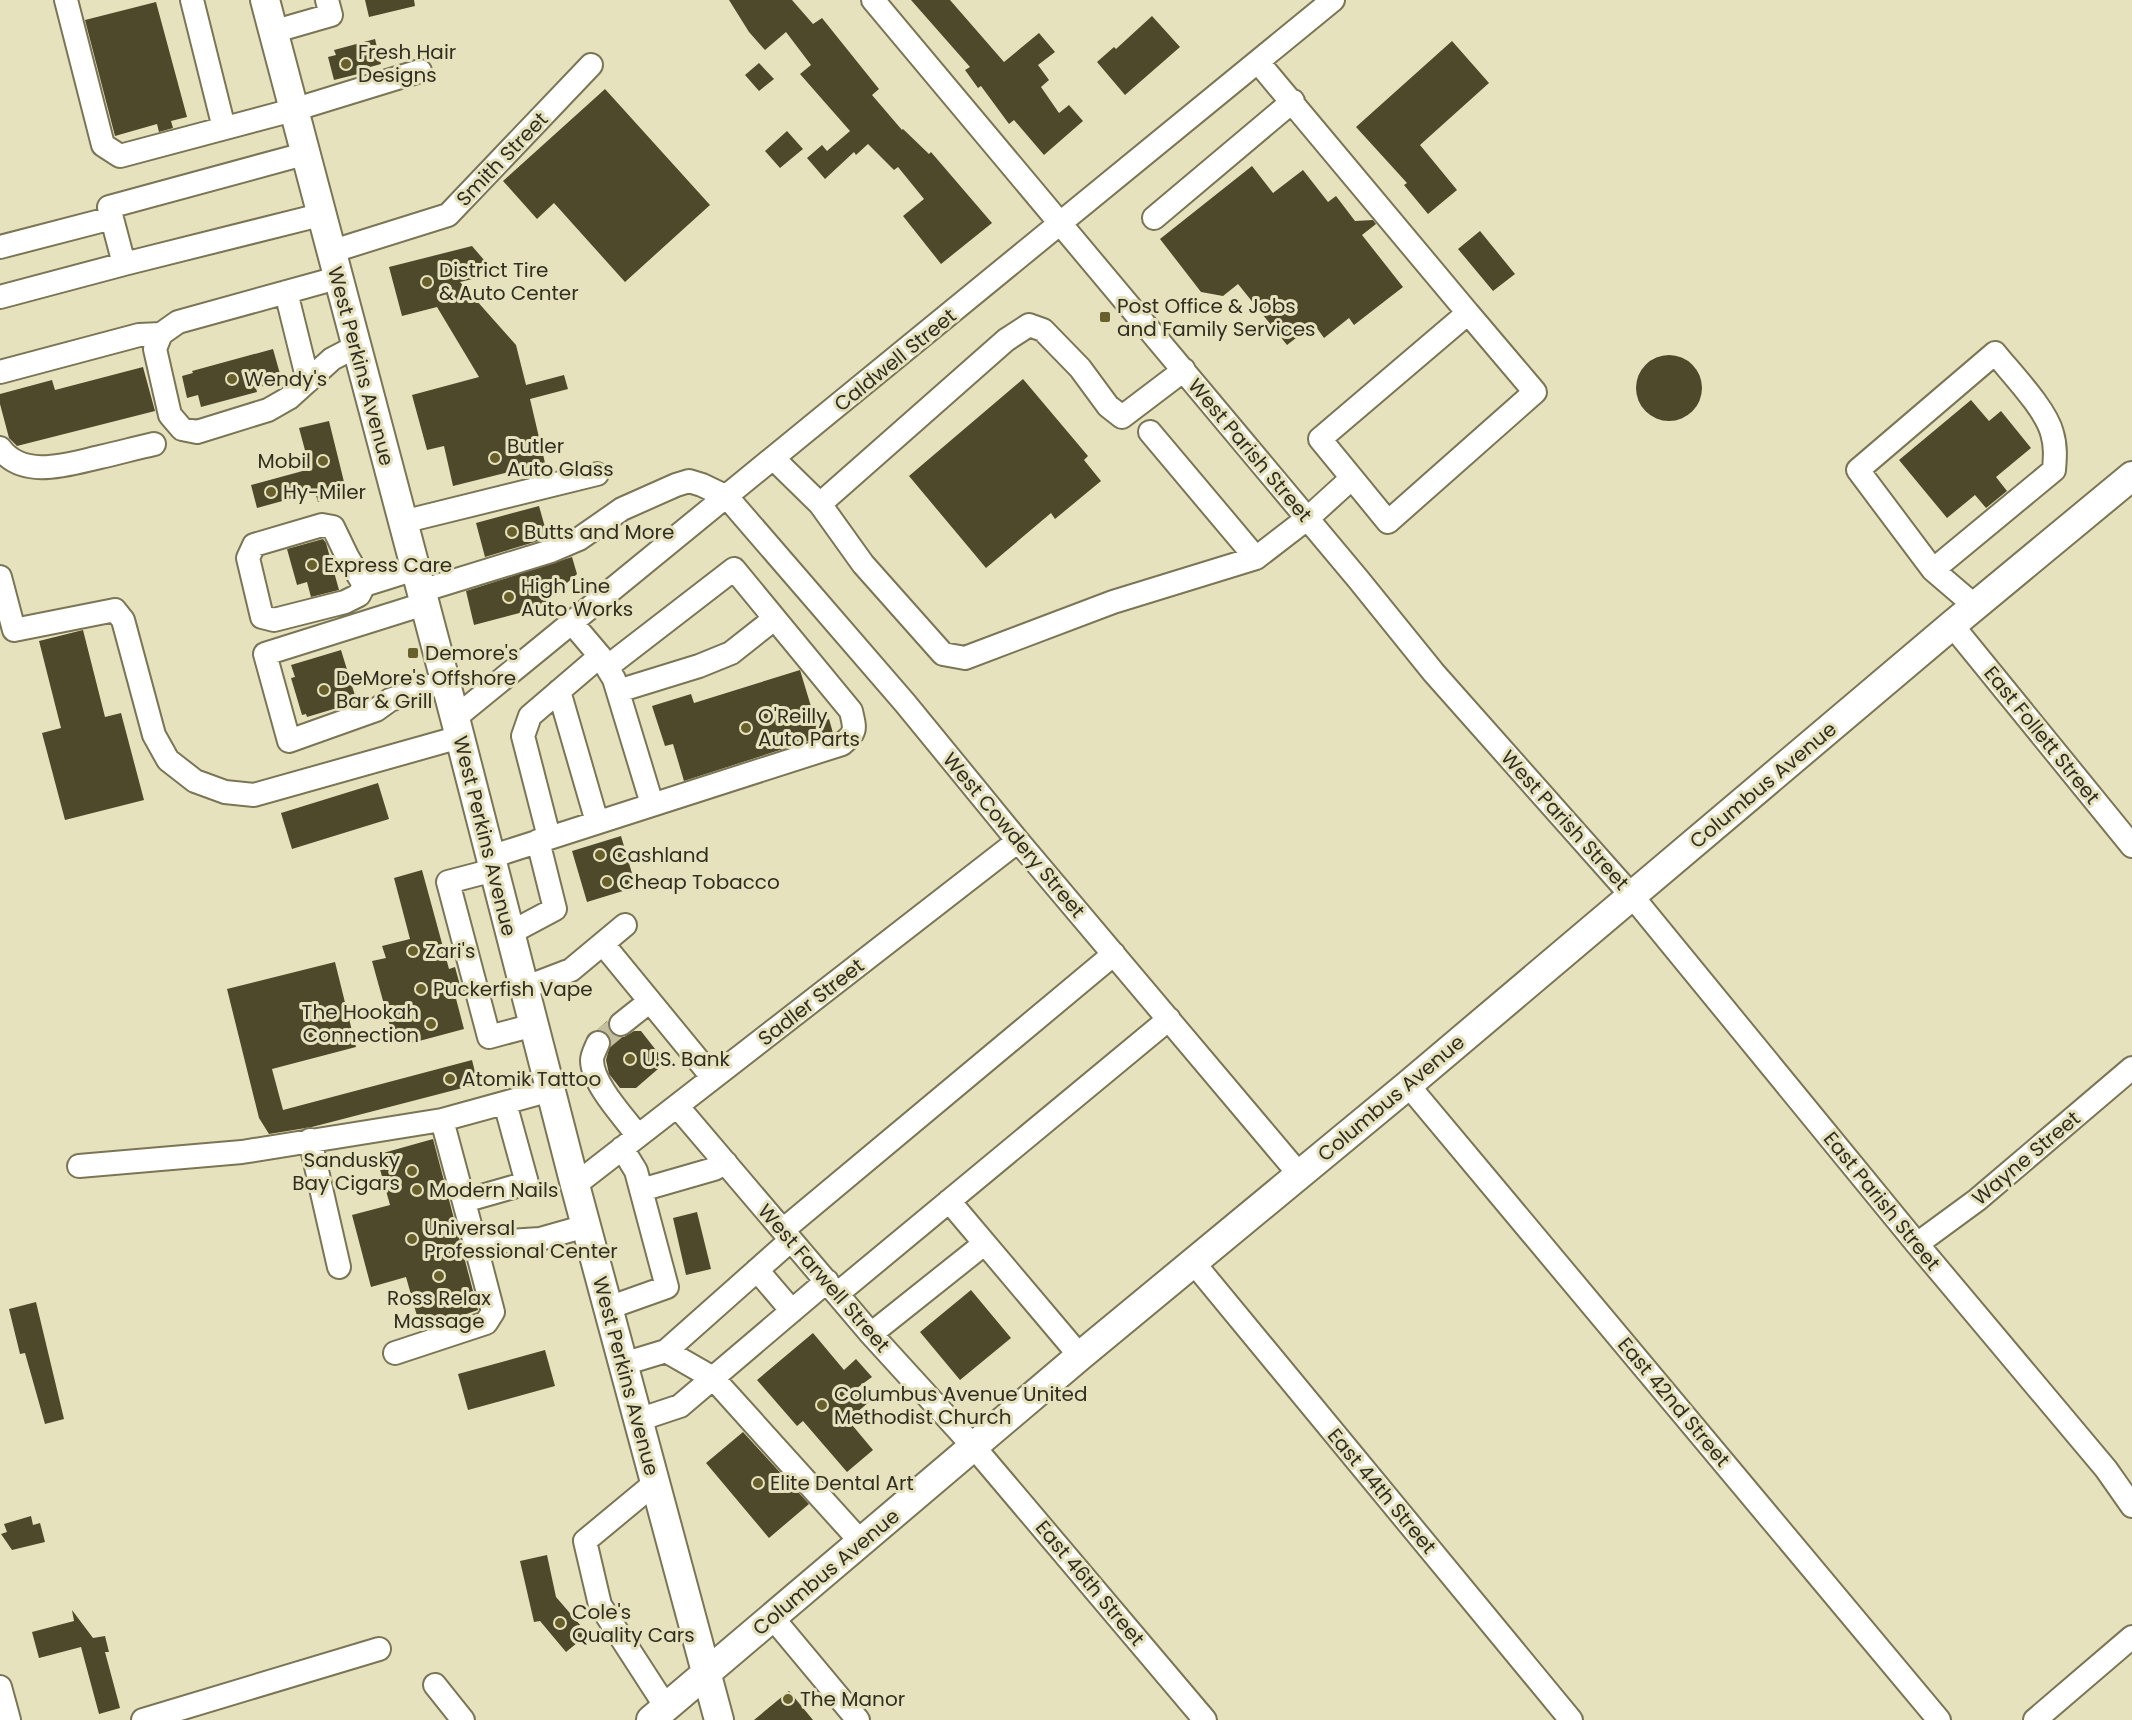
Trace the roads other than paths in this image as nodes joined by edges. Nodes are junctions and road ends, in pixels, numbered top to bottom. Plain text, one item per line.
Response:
1 (66, 0) edge
2 (192, 0) edge
3 (264, 0) edge
4 (327, 0) edge
5 (873, 0) edge
6 (1333, 0) edge
7 (272, 32) junction
8 (1258, 62) junction
9 (591, 65) dead end
10 (420, 71) dead end
11 (1293, 101) junction
12 (293, 110) junction
13 (224, 128) junction
14 (304, 154) junction
15 (320, 215) junction
16 (112, 218) junction
17 (1154, 218) dead end
18 (1061, 224) junction
19 (0, 247) edge
20 (124, 264) junction
21 (333, 265) junction
22 (286, 292) junction
23 (0, 297) edge
24 (1468, 313) junction
25 (161, 334) junction
26 (355, 347) junction
27 (1184, 370) junction
28 (0, 372) edge
29 (308, 381) junction
30 (1150, 432) dead end
31 (154, 444) dead end
32 (0, 448) edge
33 (774, 459) junction
34 (597, 474) dead end
35 (2132, 476) edge
36 (1352, 478) junction
37 (727, 497) junction
38 (820, 504) junction
39 (1308, 518) junction
40 (402, 522) junction
41 (1256, 558) junction
42 (1933, 570) junction
43 (0, 577) edge
44 (364, 585) junction
45 (420, 588) junction
46 (1975, 606) junction
47 (774, 619) junction
48 (572, 623) junction
49 (1952, 625) junction
50 (603, 662) junction
51 (445, 681) junction
52 (560, 691) junction
53 (618, 691) junction
54 (458, 728) junction
55 (652, 804) junction
56 (597, 822) junction
57 (544, 839) junction
58 (1018, 841) junction
59 (2132, 846) edge
60 (492, 863) junction
61 (1632, 896) junction
62 (626, 925) dead end
63 (510, 933) junction
64 (603, 944) junction
65 (1114, 954) junction
66 (524, 988) junction
67 (650, 1001) junction
68 (1169, 1019) junction
69 (621, 1024) tunnel mouth
70 (534, 1025) junction
71 (598, 1043) tunnel mouth
72 (2132, 1068) edge
73 (712, 1078) junction
74 (1408, 1084) junction
75 (551, 1090) junction
76 (505, 1102) junction
77 (677, 1106) junction
78 (442, 1120) junction
79 (310, 1140) junction
80 (630, 1142) junction
81 (726, 1163) junction
82 (80, 1166) dead end
83 (1299, 1174) junction
84 (575, 1185) junction
85 (641, 1190) junction
86 (464, 1201) junction
87 (949, 1201) junction
88 (586, 1226) junction
89 (787, 1235) junction
90 (475, 1243) junction
91 (984, 1244) junction
92 (1917, 1244) junction
93 (1193, 1262) junction
94 (339, 1267) dead end
95 (757, 1270) junction
96 (832, 1287) junction
97 (608, 1308) junction
98 (792, 1311) junction
99 (870, 1334) junction
100 (666, 1351) junction
101 (395, 1353) dead end
102 (1080, 1356) junction
103 (623, 1365) junction
104 (713, 1378) junction
105 (638, 1420) junction
106 (974, 1447) junction
107 (655, 1483) junction
108 (2132, 1506) edge
109 (861, 1542) junction
110 (772, 1617) junction
111 (2132, 1637) edge
112 (379, 1649) dead end
113 (707, 1672) junction
114 (435, 1685) dead end
115 (0, 1687) edge
116 (658, 1713) edge
117 (9, 1720) edge
118 (143, 1720) edge
119 (463, 1720) edge
120 (718, 1720) edge
121 (858, 1720) edge
122 (1206, 1720) edge
123 (1571, 1720) edge
124 (1940, 1720) edge
125 (2035, 1720) edge

1 - 13 street
2 - 13 street
3 - 7 main road, West Perkins Avenue
4 - 7 street
5 - 18 street, West Parish Street
6 - 8 street, Caldwell Street
7 - 12 main road, West Perkins Avenue
8 - 11 street
8 - 18 street, Caldwell Street
9 - 21 street, Smith Street
10 - 12 street
11 - 17 street
11 - 24 street
12 - 13 street
12 - 14 main road, West Perkins Avenue
14 - 15 main road, West Perkins Avenue
14 - 16 street
15 - 20 street
15 - 21 main road, West Perkins Avenue
16 - 19 street
16 - 20 street
18 - 27 street, West Parish Street
18 - 33 street, Caldwell Street
20 - 23 street
21 - 22 street, Smith Street
21 - 26 main road, West Perkins Avenue
22 - 25 street, Smith Street
22 - 29 street
24 - 36 street
24 - 36 street
25 - 28 street
25 - 29 street
26 - 29 street
26 - 40 main road, West Perkins Avenue
27 - 38 street
27 - 39 street, West Parish Street
30 - 41 street
31 - 32 street
33 - 37 street, Caldwell Street
33 - 38 street
34 - 40 street
35 - 46 main road, Columbus Avenue
36 - 39 street
37 - 45 street
37 - 48 street, Caldwell Street
37 - 58 street, West Cowdery Street
38 - 41 street
39 - 41 street
39 - 61 street, West Parish Street
40 - 45 main road, West Perkins Avenue
42 - 42 street
42 - 46 street
43 - 54 street
44 - 44 street
44 - 45 street
45 - 51 main road, West Perkins Avenue
45 - 51 street
46 - 49 main road, Columbus Avenue
47 - 50 street
47 - 53 street
47 - 55 street
48 - 50 street
48 - 54 street, Caldwell Street
49 - 59 street, East Follett Street
49 - 61 main road, Columbus Avenue
50 - 52 street
50 - 53 street
51 - 54 main road, West Perkins Avenue
52 - 56 street
52 - 57 street
53 - 55 street
54 - 60 main road, West Perkins Avenue
55 - 56 street
56 - 57 street
57 - 60 street
57 - 63 street
58 - 65 street, West Cowdery Street
58 - 73 street, Sadler Street
60 - 63 main road, West Perkins Avenue
60 - 70 street
61 - 74 main road, Columbus Avenue
61 - 92 street, East Parish Street
62 - 64 street
63 - 66 main road, West Perkins Avenue
64 - 66 street
64 - 67 street
65 - 68 street, West Cowdery Street
65 - 89 street
66 - 70 main road, West Perkins Avenue
67 - 69 street
67 - 73 street
68 - 83 street, West Cowdery Street
68 - 87 street
70 - 75 main road, West Perkins Avenue
71 - 80 street
72 - 92 street, Wayne Street
73 - 77 street, Sadler Street
74 - 83 main road, Columbus Avenue
74 - 124 street, East 42nd Street
75 - 76 street
75 - 84 main road, West Perkins Avenue
76 - 78 street
76 - 86 street
77 - 80 street, Sadler Street
77 - 81 street, West Farwell Street
78 - 79 street
78 - 86 street
79 - 82 street
79 - 94 street
80 - 84 street, Sadler Street
80 - 85 street
81 - 85 street
81 - 89 street, West Farwell Street
83 - 93 main road, Columbus Avenue
84 - 88 main road, West Perkins Avenue
85 - 97 street
86 - 90 street
87 - 91 street
87 - 96 street
88 - 90 street
88 - 97 main road, West Perkins Avenue
89 - 95 street
89 - 96 street, West Farwell Street
90 - 101 street
91 - 99 street
91 - 102 street
92 - 108 street, East Parish Street
93 - 102 main road, Columbus Avenue
93 - 123 street, East 44th Street
95 - 98 street
95 - 100 street
96 - 98 street
96 - 99 street, West Farwell Street
97 - 103 main road, West Perkins Avenue
98 - 104 street
99 - 106 street, West Farwell Street
100 - 103 street
100 - 104 street
102 - 106 main road, Columbus Avenue
103 - 105 main road, West Perkins Avenue
104 - 105 street
104 - 109 street
105 - 107 main road, West Perkins Avenue
106 - 109 main road, Columbus Avenue
106 - 122 street, East 46th Street
107 - 113 main road, West Perkins Avenue
107 - 116 street
109 - 110 main road, Columbus Avenue
110 - 113 main road, Columbus Avenue
110 - 121 street
111 - 125 street
112 - 118 street
113 - 116 main road, Columbus Avenue
113 - 120 main road, West Perkins Avenue
114 - 119 street
115 - 117 street

